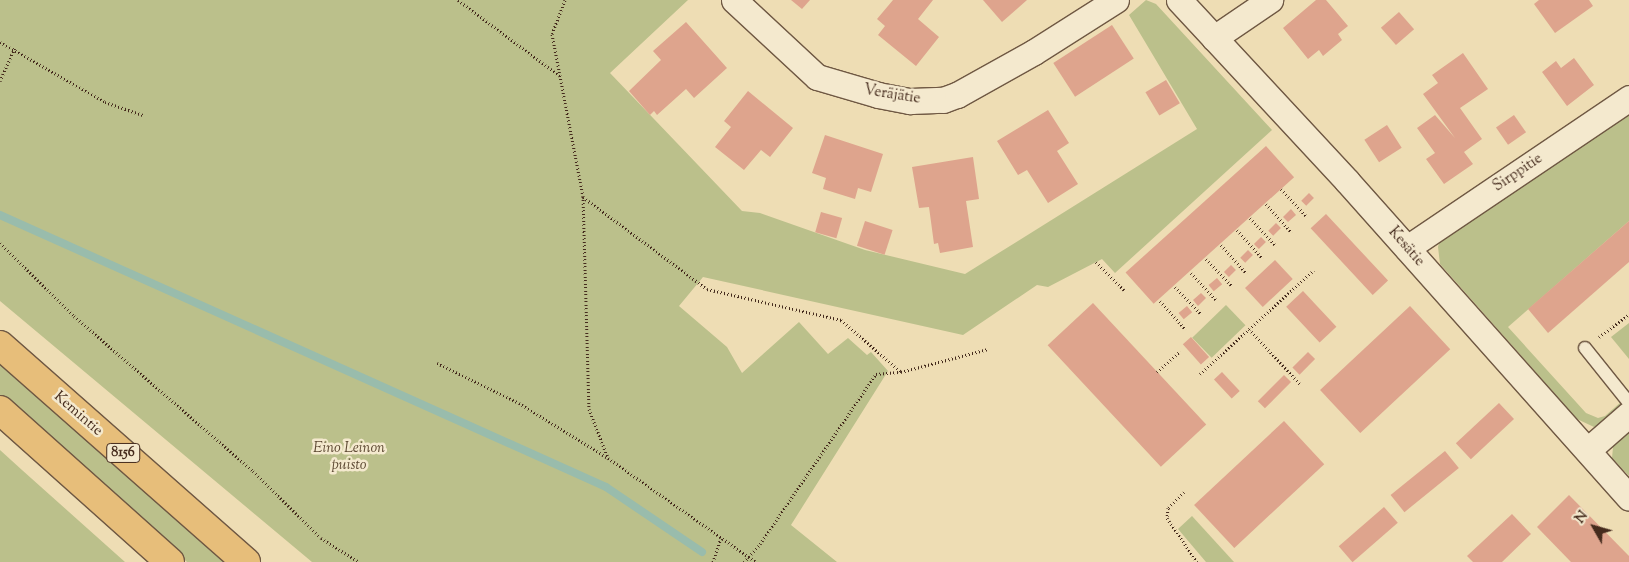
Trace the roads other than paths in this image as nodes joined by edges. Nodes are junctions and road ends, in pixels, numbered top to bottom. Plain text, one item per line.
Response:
1 (734, 0) edge
2 (1116, 0) edge
3 (1179, 0) edge
4 (1270, 0) edge
5 (1214, 38) junction
6 (1629, 98) edge
7 (1407, 248) junction
8 (0, 345) edge
9 (1585, 348) road end
10 (1629, 403) edge
11 (0, 410) edge
12 (1629, 414) edge
13 (1589, 450) junction
14 (1629, 497) edge
15 (170, 562) edge
16 (246, 562) edge

1 - 2 street, Veräjätie
3 - 5 street, Kesätie
4 - 5 street
5 - 7 street, Kesätie
6 - 7 street, Sirppitie
7 - 13 street, Kesätie
8 - 16 main road, Kemintie / 8156
9 - 10 lane
11 - 15 main road
12 - 13 street
13 - 14 street, Kesätie

